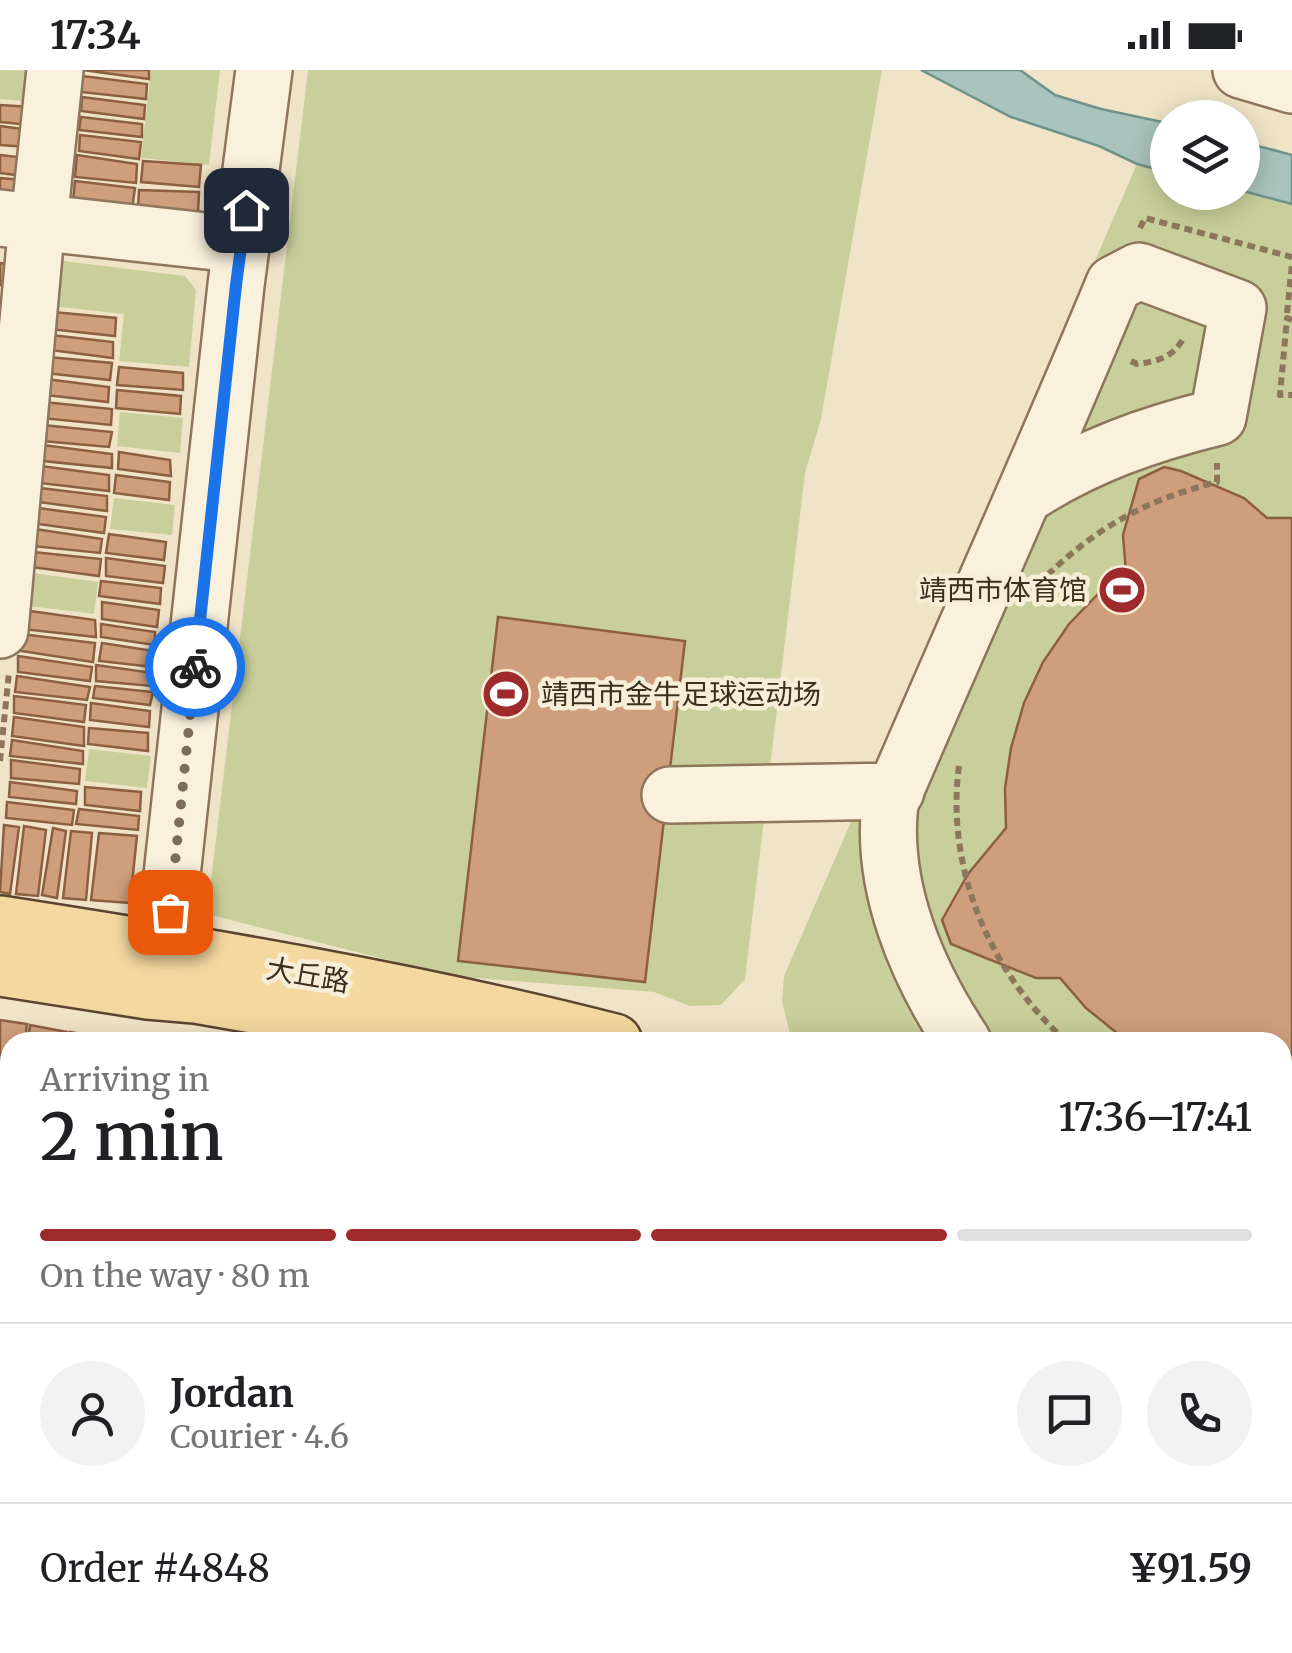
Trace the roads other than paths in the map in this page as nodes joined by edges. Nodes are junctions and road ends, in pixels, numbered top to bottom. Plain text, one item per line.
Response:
1 (56, 70) edge
2 (240, 70) edge
3 (264, 70) edge
4 (1240, 70) edge
5 (1292, 85) edge
6 (18, 231) edge
7 (228, 254) junction
8 (1026, 496) junction
9 (0, 630) edge
10 (896, 791) junction
11 (670, 795) dead end
12 (0, 924) edge
13 (155, 948) junction
14 (0, 968) edge
15 (379, 1032) edge
16 (574, 1032) edge
17 (957, 1032) edge

1 - 6 street
2 - 7 street
3 - 7 street
4 - 5 street
6 - 7 street
6 - 9 street
7 - 13 street
8 - 8 street
8 - 10 street
10 - 11 street
10 - 17 street
12 - 13 main road, 大丘路
13 - 16 main road, 大丘路
14 - 15 main road, 大丘路

